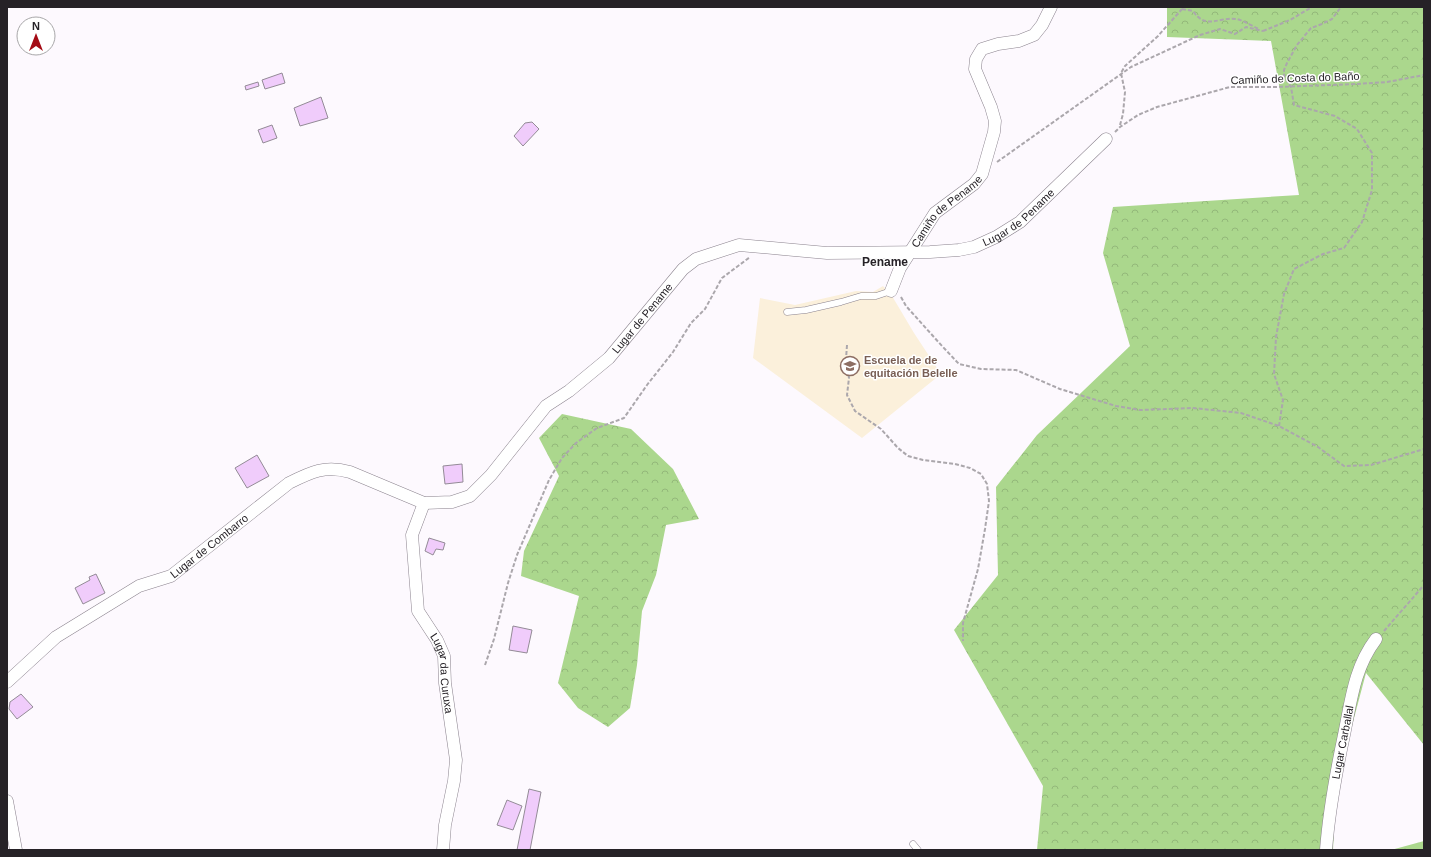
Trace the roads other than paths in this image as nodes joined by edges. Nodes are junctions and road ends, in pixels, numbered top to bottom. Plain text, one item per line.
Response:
1 (1051, 7) edge
2 (1106, 139) road end
3 (910, 253) junction
4 (892, 287) joint
5 (787, 312) dead end
6 (424, 503) junction
7 (1376, 640) road end
8 (7, 682) edge
9 (7, 801) edge
10 (913, 844) dead end
11 (16, 850) edge
12 (443, 850) edge
13 (918, 850) edge
14 (1326, 850) edge

1 - 3 street, Camiño de Pename
2 - 3 street, Lugar de Pename
3 - 4 street
3 - 6 street, Lugar de Pename
4 - 5 lane
6 - 8 street, Lugar de Combarro
6 - 12 street, Lugar da Curuxa
7 - 14 street, Lugar Carballal
9 - 11 street
10 - 13 lane

